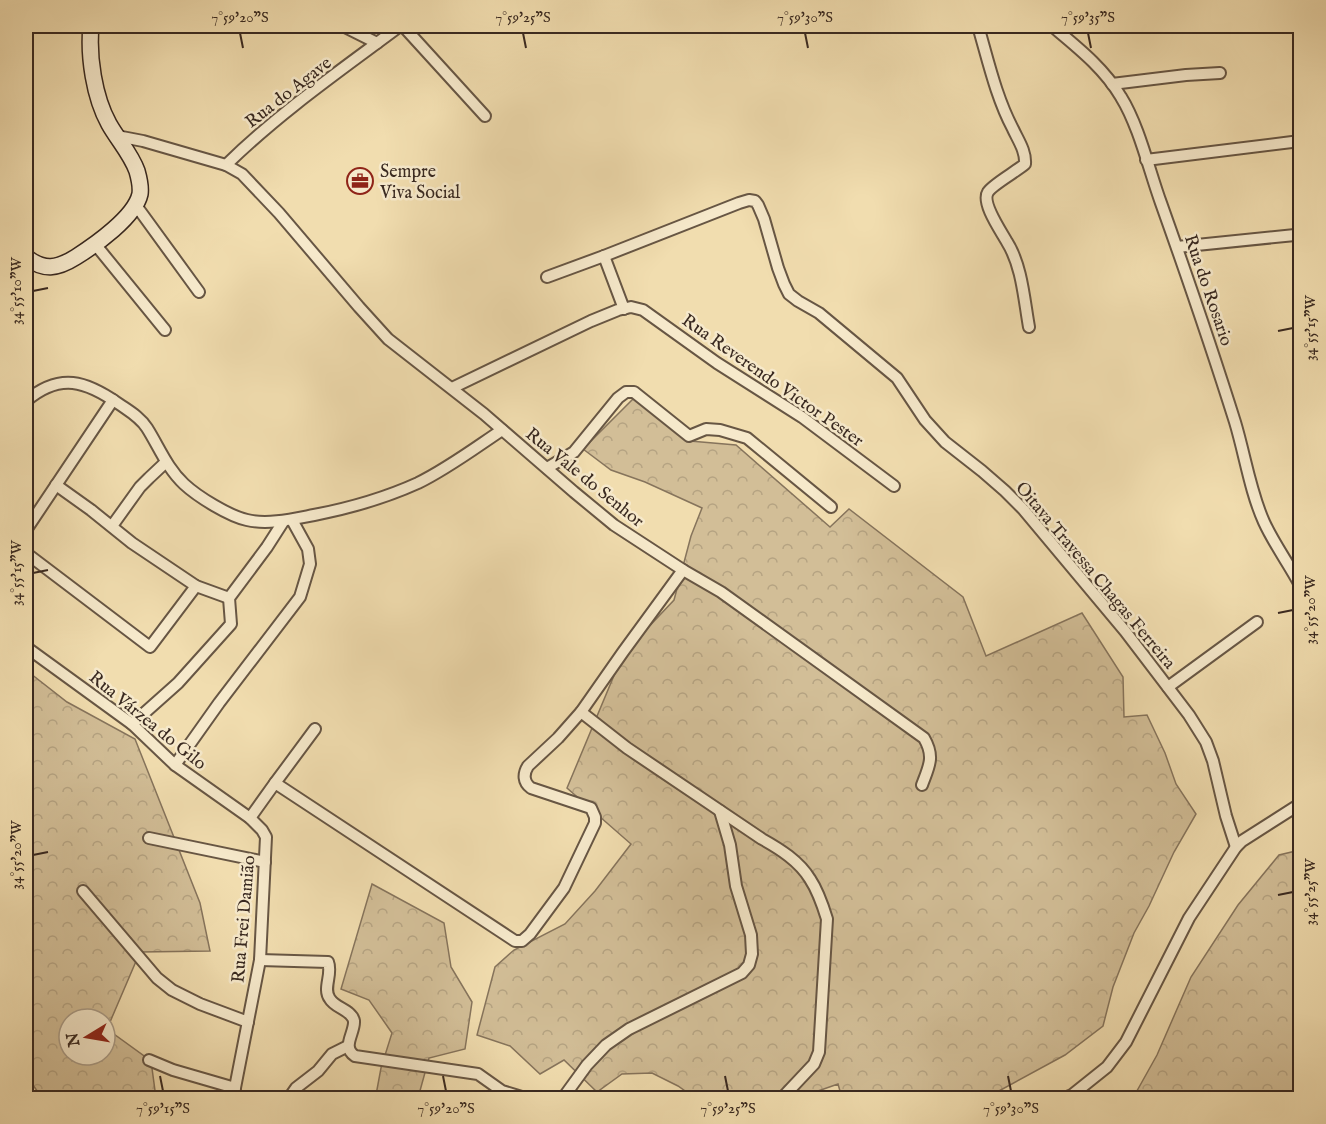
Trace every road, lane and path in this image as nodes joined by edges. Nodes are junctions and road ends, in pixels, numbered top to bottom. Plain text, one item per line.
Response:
1 (91, 26) edge
2 (343, 26) edge
3 (401, 26) edge
4 (978, 26) edge
5 (1052, 26) edge
6 (377, 43) junction
7 (1220, 73) dead end
8 (1112, 84) junction
9 (485, 116) dead end
10 (117, 136) junction
11 (1300, 141) edge
12 (1146, 160) junction
13 (226, 165) junction
14 (138, 199) junction
15 (1295, 235) dead end
16 (94, 244) junction
17 (1177, 246) junction
18 (604, 256) junction
19 (26, 257) edge
20 (547, 277) dead end
21 (200, 292) dead end
22 (627, 308) junction
23 (1029, 327) dead end
24 (165, 330) dead end
25 (452, 388) junction
26 (113, 400) junction
27 (26, 401) edge
28 (502, 430) junction
29 (166, 462) junction
30 (547, 468) junction
31 (56, 485) junction
32 (894, 486) dead end
33 (831, 507) dead end
34 (287, 521) junction
35 (112, 526) junction
36 (26, 530) edge
37 (26, 553) edge
38 (683, 570) junction
39 (1300, 585) edge
40 (196, 586) junction
41 (229, 598) junction
42 (1257, 622) dead end
43 (26, 647) edge
44 (1168, 687) junction
45 (581, 712) junction
46 (132, 724) junction
47 (315, 729) dead end
48 (175, 765) junction
49 (275, 783) junction
50 (922, 785) dead end
51 (1300, 804) edge
52 (720, 811) junction
53 (250, 818) junction
54 (149, 838) dead end
55 (1236, 847) junction
56 (265, 862) junction
57 (83, 891) dead end
58 (260, 960) junction
59 (248, 1023) junction
60 (348, 1046) junction
61 (149, 1059) dead end
62 (234, 1093) edge
63 (289, 1098) edge
64 (525, 1098) edge
65 (563, 1098) edge
66 (782, 1098) edge
67 (1065, 1098) edge

1 - 10 street
2 - 6 street
3 - 6 street, Rua do Agave
3 - 9 street
4 - 23 street
5 - 8 street, Rua do Rosario
6 - 13 street, Rua do Agave
7 - 8 street
8 - 12 street, Rua do Rosario
10 - 13 street
10 - 14 street
11 - 12 street
12 - 17 street, Rua do Rosario
13 - 25 street, Rua Vale do Senhor
14 - 16 street
14 - 21 street
15 - 17 street
16 - 19 street
16 - 24 street
17 - 39 street, Rua do Rosario
18 - 20 street, Oitava Travessa Chagas Ferreira
18 - 22 street
18 - 44 street, Oitava Travessa Chagas Ferreira
22 - 25 street
22 - 32 street, Rua Reverendo Victor Pester
25 - 28 street, Rua Vale do Senhor
26 - 27 street
26 - 29 street
26 - 31 street
28 - 30 street, Rua Vale do Senhor
28 - 34 street
29 - 34 street
29 - 35 street
30 - 33 street
30 - 38 street, Rua Vale do Senhor
31 - 35 street
31 - 36 street
34 - 41 street
34 - 48 street
35 - 40 street
37 - 40 street
38 - 45 street
38 - 50 street, Rua Vale do Senhor
40 - 41 street
41 - 46 street
42 - 44 street
43 - 46 street, Rua Várzea do Gilo
44 - 55 street, Oitava Travessa Chagas Ferreira
45 - 49 street
45 - 52 street
46 - 48 street, Rua Várzea do Gilo
47 - 49 street
48 - 53 street, Rua Várzea do Gilo
49 - 53 street
51 - 55 street
52 - 65 street
52 - 66 street
53 - 56 street, Rua Frei Damião
54 - 56 street
55 - 67 street
56 - 58 street, Rua Frei Damião
57 - 59 street
58 - 59 street, Rua Frei Damião
58 - 60 street
59 - 62 street, Rua Frei Damião
60 - 63 street
60 - 64 street
61 - 62 street

